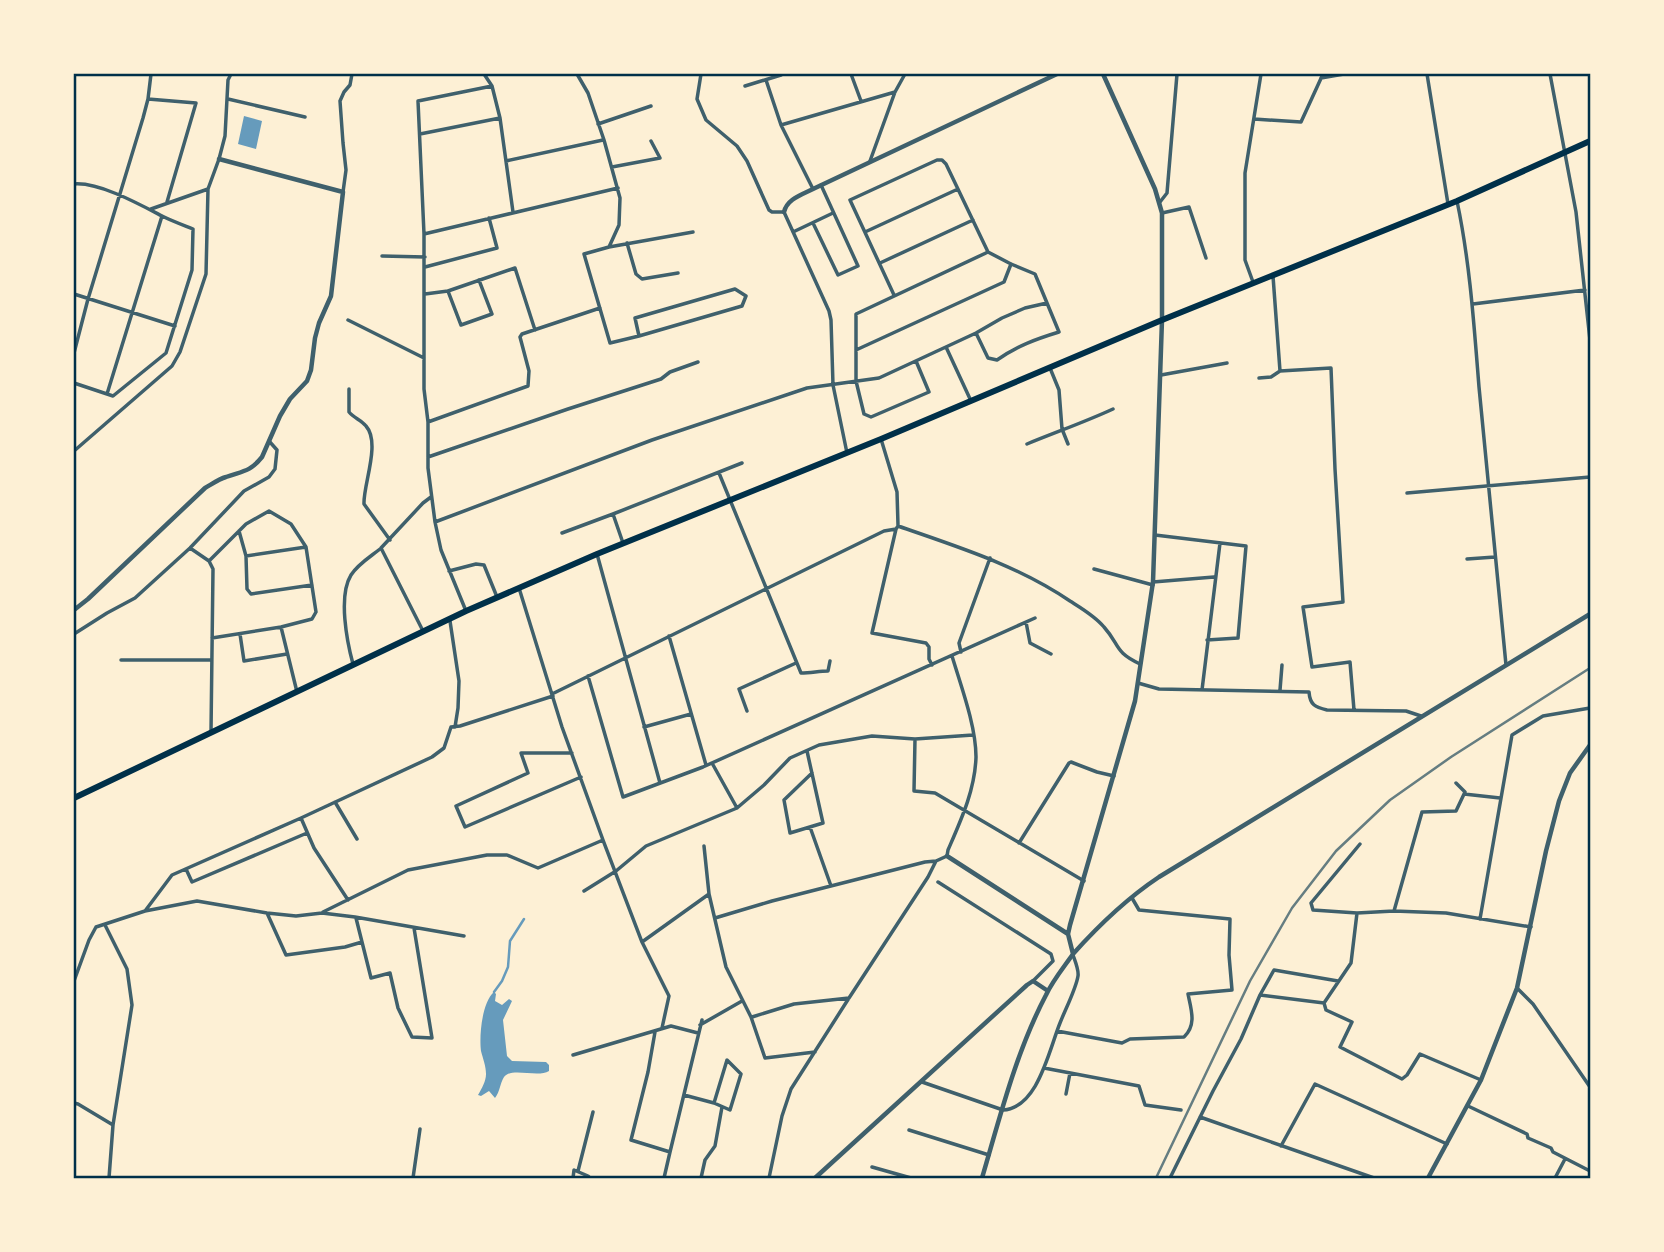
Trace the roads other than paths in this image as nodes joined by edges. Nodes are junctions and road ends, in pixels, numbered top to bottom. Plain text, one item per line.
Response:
1 (151, 74) edge
2 (231, 74) edge
3 (352, 74) edge
4 (484, 74) edge
5 (577, 74) edge
6 (701, 74) edge
7 (851, 74) edge
8 (900, 74) edge
9 (905, 74) edge
10 (1057, 74) edge
11 (1103, 74) edge
12 (1177, 74) edge
13 (1261, 74) edge
14 (1344, 74) edge
15 (1427, 74) edge
16 (1550, 74) edge
17 (780, 75) edge
18 (1322, 76) edge
19 (766, 79) junction
20 (901, 79) junction
21 (492, 86) junction
22 (745, 86) dead end
23 (895, 92) junction
24 (148, 99) junction
25 (228, 99) junction
26 (861, 101) junction
27 (651, 106) dead end
28 (304, 117) dead end
29 (500, 118) junction
30 (1254, 119) junction
31 (598, 124) junction
32 (781, 125) junction
33 (420, 134) junction
34 (604, 140) junction
35 (651, 141) dead end
36 (1591, 141) edge
37 (1564, 152) junction
38 (219, 159) junction
39 (870, 161) junction
40 (506, 162) junction
41 (612, 167) junction
42 (74, 184) edge
43 (821, 185) junction
44 (618, 188) junction
45 (208, 189) junction
46 (813, 189) junction
47 (958, 189) junction
48 (343, 192) junction
49 (120, 197) junction
50 (1457, 201) junction
51 (167, 202) junction
52 (1160, 202) junction
53 (1448, 204) junction
54 (150, 209) junction
55 (513, 212) junction
56 (783, 212) junction
57 (833, 213) junction
58 (1162, 213) junction
59 (162, 216) junction
60 (489, 218) junction
61 (973, 220) junction
62 (813, 223) junction
63 (793, 232) junction
64 (864, 232) junction
65 (693, 233) dead end
66 (424, 234) junction
67 (627, 243) junction
68 (609, 247) junction
69 (988, 252) junction
70 (382, 256) dead end
71 (425, 257) junction
72 (1206, 257) dead end
73 (879, 263) junction
74 (1011, 264) junction
75 (425, 267) junction
76 (678, 274) dead end
77 (1273, 276) junction
78 (479, 280) junction
79 (1253, 284) junction
80 (448, 290) junction
81 (74, 294) edge
82 (425, 294) junction
83 (1587, 294) edge
84 (894, 295) junction
85 (88, 299) junction
86 (1047, 303) junction
87 (1473, 304) junction
88 (601, 308) junction
89 (132, 312) junction
90 (348, 320) dead end
91 (1162, 320) junction
92 (175, 326) junction
93 (535, 330) junction
94 (976, 333) junction
95 (639, 336) junction
96 (1591, 340) edge
97 (946, 347) junction
98 (856, 350) junction
99 (74, 353) edge
100 (424, 358) junction
101 (916, 361) junction
102 (698, 362) dead end
103 (1227, 363) dead end
104 (1050, 368) junction
105 (1280, 371) junction
106 (1160, 375) junction
107 (1259, 378) dead end
108 (856, 381) junction
109 (74, 383) edge
110 (833, 384) junction
111 (349, 389) dead end
112 (107, 394) junction
113 (971, 401) junction
114 (1113, 409) dead end
115 (428, 422) junction
116 (1062, 429) junction
117 (881, 439) junction
118 (269, 441) junction
119 (1027, 444) dead end
120 (1068, 444) dead end
121 (74, 451) edge
122 (847, 453) junction
123 (428, 457) junction
124 (742, 463) dead end
125 (719, 472) junction
126 (1591, 477) edge
127 (1489, 486) junction
128 (1407, 493) dead end
129 (431, 497) junction
130 (731, 500) junction
131 (613, 514) junction
132 (435, 522) junction
133 (897, 527) junction
134 (239, 531) junction
135 (562, 533) dead end
136 (1155, 535) junction
137 (390, 540) junction
138 (1220, 543) junction
139 (623, 544) junction
140 (306, 547) junction
141 (190, 548) junction
142 (381, 548) junction
143 (597, 554) junction
144 (246, 556) junction
145 (1494, 557) junction
146 (990, 558) junction
147 (1467, 559) dead end
148 (208, 561) junction
149 (1094, 569) dead end
150 (449, 570) junction
151 (1214, 577) junction
152 (1153, 584) junction
153 (313, 585) junction
154 (519, 588) junction
155 (767, 589) junction
156 (497, 597) junction
157 (74, 610) edge
158 (466, 611) junction
159 (1591, 614) edge
160 (450, 618) junction
161 (1035, 618) dead end
162 (1026, 622) junction
163 (281, 628) junction
164 (423, 631) junction
165 (74, 634) edge
166 (240, 634) junction
167 (669, 636) junction
168 (212, 638) junction
169 (1207, 640) junction
170 (961, 652) junction
171 (287, 654) junction
172 (1051, 654) dead end
173 (952, 656) junction
174 (625, 659) junction
175 (121, 660) dead end
176 (211, 660) junction
177 (830, 661) dead end
178 (796, 663) junction
179 (353, 664) junction
180 (1140, 664) junction
181 (1282, 664) dead end
182 (932, 665) junction
183 (1506, 665) junction
184 (588, 676) junction
185 (1138, 683) junction
186 (1202, 690) junction
187 (1280, 691) junction
188 (297, 692) junction
189 (552, 695) junction
190 (1591, 708) edge
191 (1354, 710) junction
192 (747, 711) dead end
193 (691, 715) junction
194 (1421, 716) junction
195 (455, 727) junction
196 (644, 727) junction
197 (211, 732) junction
198 (973, 735) junction
199 (915, 739) junction
200 (1591, 745) edge
201 (807, 751) junction
202 (572, 753) junction
203 (712, 763) junction
204 (706, 766) junction
205 (812, 773) junction
206 (1114, 776) junction
207 (581, 777) junction
208 (660, 783) junction
209 (1456, 783) dead end
210 (1464, 794) junction
211 (74, 798) edge
212 (1501, 799) junction
213 (335, 802) junction
214 (737, 808) junction
215 (966, 811) junction
216 (301, 818) junction
217 (810, 827) junction
218 (307, 833) junction
219 (357, 839) dead end
220 (603, 840) junction
221 (1019, 843) junction
222 (1360, 844) dead end
223 (704, 846) dead end
224 (947, 856) junction
225 (936, 861) junction
226 (186, 869) junction
227 (616, 871) junction
228 (1084, 881) junction
229 (938, 882) dead end
230 (831, 886) junction
231 (584, 891) dead end
232 (709, 894) junction
233 (1131, 897) junction
234 (348, 900) junction
235 (145, 911) junction
236 (1394, 911) junction
237 (267, 913) junction
238 (321, 913) junction
239 (1357, 913) junction
240 (355, 917) junction
241 (714, 919) junction
242 (1480, 919) junction
243 (105, 925) junction
244 (1531, 927) junction
245 (414, 928) junction
246 (1068, 934) junction
247 (464, 936) dead end
248 (362, 942) junction
249 (642, 942) junction
250 (1073, 954) junction
251 (74, 981) edge
252 (1034, 981) junction
253 (1338, 981) junction
254 (1517, 988) junction
255 (1048, 991) junction
256 (1259, 995) junction
257 (849, 998) junction
258 (742, 1001) junction
259 (1324, 1003) junction
260 (751, 1017) junction
261 (702, 1020) dead end
262 (700, 1025) junction
263 (662, 1028) junction
264 (1057, 1031) junction
265 (655, 1032) junction
266 (698, 1033) junction
267 (815, 1052) junction
268 (573, 1055) dead end
269 (1044, 1068) junction
270 (1070, 1073) junction
271 (1481, 1080) junction
272 (922, 1082) junction
273 (1591, 1087) edge
274 (1066, 1094) dead end
275 (684, 1095) junction
276 (74, 1103) edge
277 (714, 1104) junction
278 (1468, 1106) junction
279 (722, 1107) junction
280 (1003, 1110) junction
281 (1181, 1110) dead end
282 (593, 1112) dead end
283 (1200, 1117) junction
284 (113, 1125) junction
285 (420, 1129) dead end
286 (909, 1130) dead end
287 (1447, 1144) junction
288 (1282, 1146) junction
289 (670, 1152) junction
290 (989, 1155) junction
291 (1565, 1159) junction
292 (872, 1167) dead end
293 (578, 1171) junction
294 (1591, 1171) edge
295 (109, 1178) edge
296 (413, 1178) edge
297 (573, 1178) edge
298 (590, 1178) edge
299 (664, 1178) edge
300 (701, 1178) edge
301 (769, 1178) edge
302 (815, 1178) edge
303 (911, 1178) edge
304 (982, 1178) edge
305 (1170, 1178) edge
306 (1374, 1178) edge
307 (1428, 1178) edge
308 (1555, 1178) edge

1 - 24 street
2 - 25 street
3 - 48 street
4 - 21 street
5 - 31 street
6 - 56 street
7 - 26 street
8 - 20 street
9 - 20 street
10 - 39 street
11 - 52 street
12 - 52 street
13 - 30 street
14 - 18 street
15 - 53 street
16 - 37 street
17 - 19 street
18 - 30 street
19 - 22 street
19 - 32 street
20 - 23 street
21 - 29 street
21 - 33 street
23 - 26 street
23 - 39 street
24 - 49 street
24 - 51 street
25 - 28 street
25 - 38 street
26 - 32 street
27 - 31 street
29 - 33 street
29 - 40 street
30 - 79 street
31 - 34 street
32 - 46 street
33 - 66 street
34 - 40 street
34 - 41 street
35 - 41 street
36 - 37 main road
37 - 50 main road
37 - 83 street
38 - 45 street
38 - 48 street
39 - 43 street
40 - 55 street
41 - 44 street
42 - 49 street
43 - 46 street
43 - 57 street
44 - 55 street
44 - 68 street
45 - 51 street
45 - 121 street
46 - 56 street
47 - 61 street
47 - 64 street
47 - 64 street
48 - 118 street
49 - 54 street
49 - 85 street
50 - 53 main road
50 - 87 street
51 - 54 street
52 - 58 street
53 - 77 main road
54 - 59 street
55 - 60 street
56 - 63 street
57 - 62 street
57 - 62 street
58 - 72 street
58 - 91 street
59 - 89 street
59 - 92 street
60 - 66 street
60 - 75 street
61 - 69 street
61 - 73 street
62 - 63 street
63 - 110 street
64 - 73 street
65 - 67 street
66 - 71 street
67 - 68 street
67 - 76 street
68 - 88 street
69 - 74 street
69 - 84 street
70 - 71 street
71 - 75 street
73 - 84 street
74 - 86 street
74 - 98 street
75 - 82 street
77 - 79 main road
77 - 105 street
78 - 80 street
78 - 80 street
78 - 93 street
79 - 91 main road
80 - 82 street
81 - 85 street
82 - 100 street
83 - 87 street
83 - 96 street
84 - 98 street
85 - 89 street
85 - 99 street
86 - 94 street
86 - 94 street
87 - 127 street
88 - 93 street
88 - 95 street
89 - 92 street
89 - 112 street
90 - 100 street
91 - 104 main road
91 - 106 street
92 - 112 street
93 - 115 street
94 - 97 street
95 - 95 street
97 - 101 street
97 - 113 street
98 - 108 street
100 - 115 street
101 - 108 street
101 - 108 street
102 - 123 street
103 - 106 street
104 - 113 main road
104 - 116 street
105 - 107 street
105 - 191 street
106 - 136 street
108 - 110 street
109 - 112 street
110 - 122 street
110 - 132 street
111 - 137 street
113 - 117 main road
114 - 116 street
115 - 123 street
116 - 119 street
116 - 120 street
117 - 122 main road
117 - 133 street
118 - 141 street
118 - 157 street
122 - 130 main road
123 - 129 street
124 - 125 street
125 - 130 street
125 - 131 street
126 - 127 street
127 - 128 street
127 - 145 street
129 - 132 street
129 - 137 street
130 - 139 main road
130 - 155 street
131 - 135 street
131 - 139 street
132 - 150 street
133 - 146 street
133 - 155 street
133 - 182 street
134 - 140 street
134 - 144 street
134 - 148 street
136 - 138 street
136 - 152 street
137 - 142 street
138 - 151 street
138 - 169 street
139 - 143 main road
140 - 144 street
140 - 153 street
141 - 148 street
141 - 165 street
142 - 164 street
142 - 179 street
143 - 154 main road
143 - 174 street
144 - 153 street
145 - 147 street
145 - 183 street
146 - 170 street
146 - 180 street
148 - 168 street
149 - 152 street
150 - 156 street
150 - 158 street
151 - 152 street
151 - 169 street
152 - 180 street
153 - 163 street
154 - 156 main road
154 - 189 street
155 - 167 street
155 - 178 street
156 - 158 main road
158 - 160 main road
159 - 183 street
160 - 164 main road
160 - 195 street
161 - 162 street
162 - 170 street
162 - 172 street
163 - 166 street
163 - 171 street
164 - 179 main road
166 - 168 street
166 - 171 street
167 - 174 street
167 - 193 street
168 - 176 street
169 - 186 street
170 - 173 street
171 - 188 street
173 - 182 street
173 - 198 street
174 - 184 street
174 - 196 street
175 - 176 street
176 - 197 street
177 - 178 street
178 - 192 street
179 - 188 main road
180 - 185 street
181 - 187 street
182 - 203 street
183 - 194 street
184 - 189 street
184 - 208 street
185 - 186 street
185 - 206 street
186 - 187 street
187 - 191 street
188 - 197 main road
189 - 195 street
189 - 202 street
190 - 212 street
191 - 194 street
193 - 196 street
193 - 204 street
194 - 233 street
195 - 213 street
196 - 208 street
197 - 211 main road
198 - 199 street
198 - 215 street
199 - 201 street
199 - 215 street
200 - 244 street
201 - 205 street
201 - 214 street
202 - 207 street
202 - 207 street
203 - 204 street
203 - 214 street
204 - 208 street
205 - 217 street
205 - 217 street
206 - 221 street
206 - 228 street
207 - 220 street
209 - 210 street
210 - 212 street
210 - 236 street
212 - 242 street
213 - 216 street
213 - 219 street
214 - 227 street
215 - 221 street
215 - 224 street
216 - 218 street
216 - 226 street
217 - 230 street
218 - 226 street
218 - 234 street
220 - 227 street
220 - 234 street
221 - 228 street
222 - 239 street
223 - 232 street
224 - 225 street
224 - 246 street
225 - 230 street
225 - 257 street
226 - 235 street
227 - 231 street
227 - 249 street
228 - 246 street
229 - 252 street
230 - 241 street
232 - 241 street
232 - 249 street
233 - 250 street
233 - 264 street
234 - 238 street
235 - 237 street
235 - 243 street
236 - 239 street
236 - 242 street
237 - 238 street
237 - 248 street
238 - 240 street
239 - 253 street
240 - 245 street
240 - 248 street
241 - 258 street
242 - 244 street
243 - 251 street
243 - 284 street
244 - 254 street
245 - 247 street
245 - 248 street
246 - 250 street
249 - 263 street
250 - 255 street
250 - 264 street
252 - 255 street
252 - 272 street
253 - 256 street
253 - 259 street
254 - 271 street
254 - 273 street
255 - 280 street
256 - 259 street
256 - 283 street
257 - 260 street
257 - 267 street
258 - 260 street
258 - 262 street
259 - 271 street
260 - 267 street
261 - 262 street
262 - 266 street
263 - 265 street
263 - 266 street
264 - 269 street
265 - 268 street
265 - 289 street
266 - 275 street
267 - 301 street
269 - 270 street
269 - 280 street
270 - 274 street
270 - 281 street
271 - 278 street
272 - 280 street
272 - 302 street
275 - 277 street
275 - 289 street
276 - 284 street
277 - 279 street
277 - 279 street
278 - 287 street
278 - 291 street
279 - 300 street
280 - 290 street
282 - 293 street
283 - 288 street
283 - 305 street
284 - 295 street
285 - 296 street
286 - 290 street
287 - 288 street
287 - 307 street
288 - 306 street
289 - 299 street
290 - 304 street
291 - 294 street
291 - 308 street
292 - 303 street
293 - 297 street
293 - 298 street

